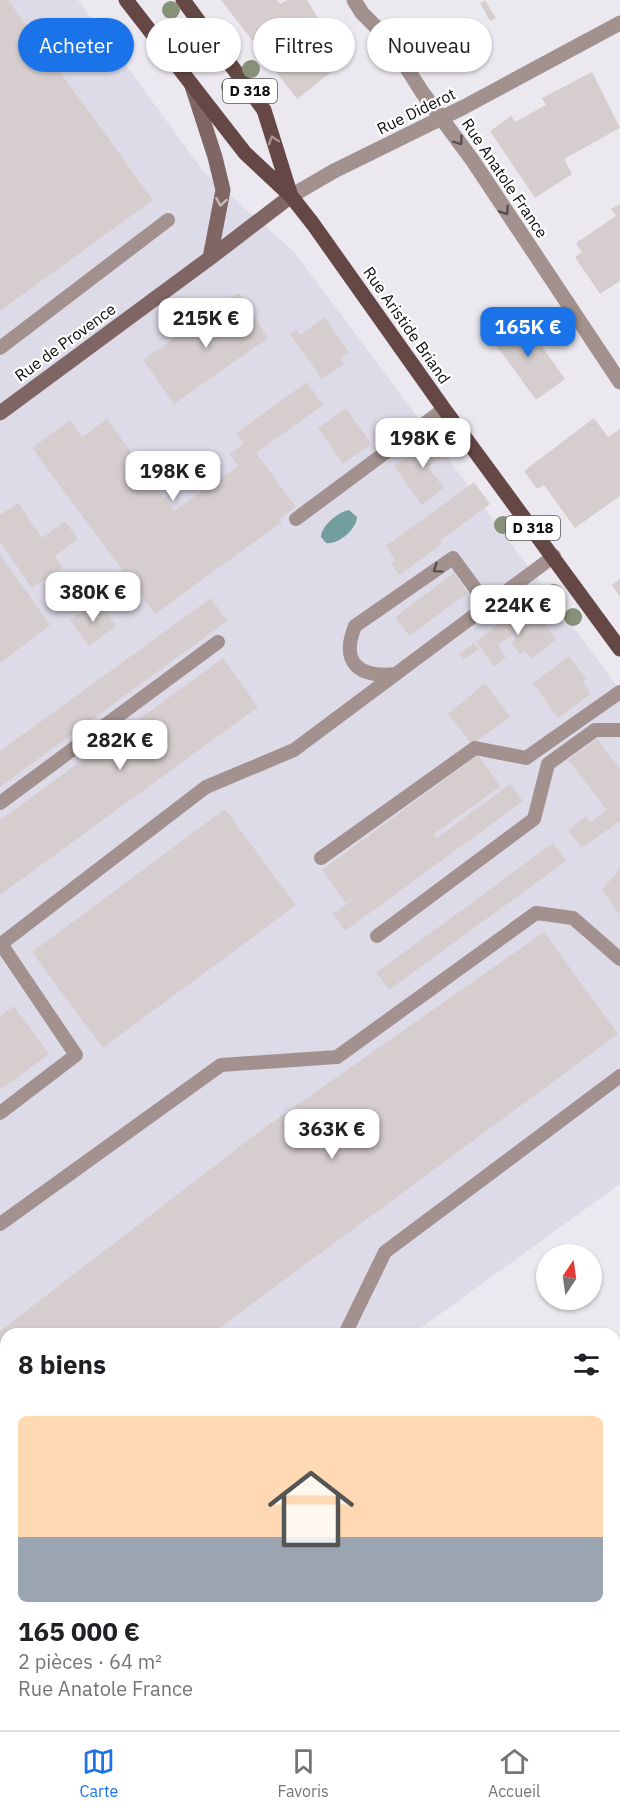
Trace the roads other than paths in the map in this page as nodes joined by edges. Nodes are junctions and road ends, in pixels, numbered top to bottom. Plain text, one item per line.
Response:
1 (126, 0) edge
2 (183, 0) edge
3 (354, 0) edge
4 (620, 23) edge
5 (192, 86) junction
6 (442, 118) junction
7 (291, 196) junction
8 (168, 220) dead end
9 (210, 258) junction
10 (0, 348) edge
11 (620, 382) edge
12 (444, 409) junction
13 (0, 413) edge
14 (296, 519) dead end
15 (554, 556) junction
16 (488, 606) junction
17 (218, 642) dead end
18 (620, 649) edge
19 (396, 674) junction
20 (620, 692) edge
21 (620, 730) edge
22 (0, 803) edge
23 (321, 858) dead end
24 (377, 936) dead end
25 (0, 944) edge
26 (620, 959) edge
27 (620, 1076) edge
28 (0, 1113) edge
29 (0, 1224) edge
30 (348, 1328) edge

1 - 5 main road, Rue Aristide Briand / D 318
7 -> 2 main road, Rue Aristide Briand / D 318
3 - 6 street, Rue Anatole France
4 - 6 street, Rue Diderot
5 - 7 main road, Rue Aristide Briand / D 318
5 -> 9 main road
6 - 7 street, Rue Diderot
6 -> 11 street, Rue Anatole France
7 - 9 main road, Rue de Provence
7 - 12 main road, Rue Aristide Briand / D 318
8 - 10 lane
9 - 13 main road, Rue de Provence
12 - 14 lane
12 - 15 main road, Rue Aristide Briand / D 318
15 - 16 lane
15 - 18 main road, Rue Aristide Briand / D 318
16 - 19 lane
16 -> 19 lane
17 - 22 lane
19 - 25 lane
20 - 23 lane
21 - 24 lane
25 - 28 lane
26 - 29 lane
27 - 30 lane

